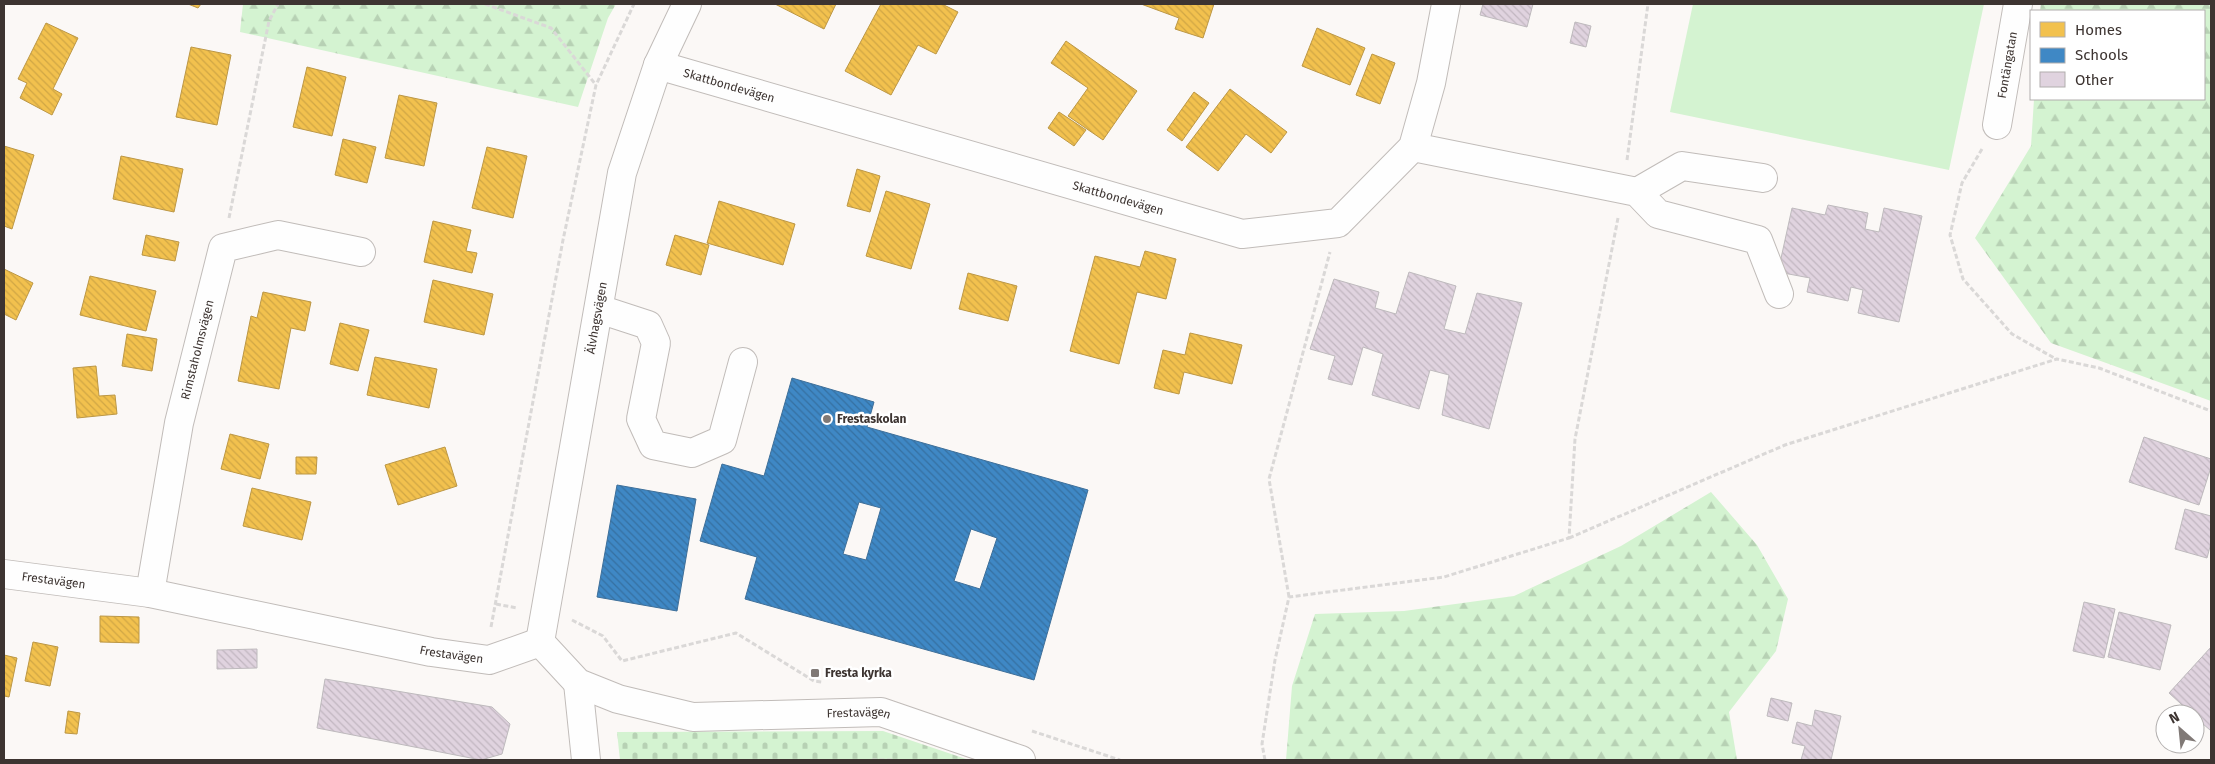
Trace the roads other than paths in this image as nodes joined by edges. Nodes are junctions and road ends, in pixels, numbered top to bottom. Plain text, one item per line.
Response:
1 (687, 4) edge
2 (1446, 4) edge
3 (2018, 4) edge
4 (658, 65) junction
5 (1997, 125) road end
6 (1413, 147) junction
7 (1763, 178) dead end
8 (1630, 190) junction
9 (361, 252) dead end
10 (1779, 294) dead end
11 (599, 309) junction
12 (744, 362) dead end
13 (4, 574) edge
14 (150, 594) junction
15 (540, 642) junction
16 (578, 683) junction
17 (586, 760) edge
18 (1021, 760) edge

1 - 4 street, Älvhagsvägen
2 - 6 street
3 - 5 street, Fontängatan
4 - 6 street, Skattbondevägen
4 - 11 street, Älvhagsvägen
6 - 8 street
7 - 8 street
8 - 10 street
9 - 14 street, Rimstaholmsvägen
11 - 12 street
11 - 15 street, Älvhagsvägen
13 - 14 street, Frestavägen
14 - 15 street, Frestavägen
15 - 16 street, Frestavägen
16 - 17 street
16 - 18 street, Frestavägen

